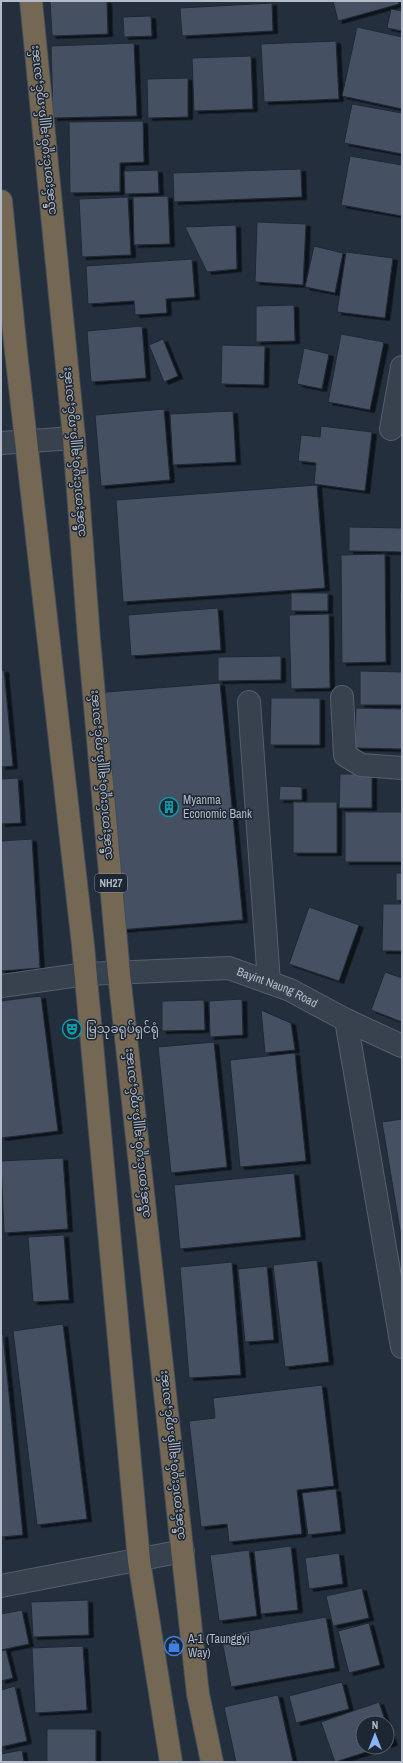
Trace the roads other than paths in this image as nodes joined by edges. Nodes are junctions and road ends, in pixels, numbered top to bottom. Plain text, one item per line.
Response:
1 (31, 1) edge
2 (1, 201) edge
3 (402, 367) edge
4 (391, 428) dead end
5 (74, 438) junction
6 (26, 441) junction
7 (1, 443) edge
8 (342, 697) dead end
9 (249, 702) dead end
10 (402, 768) edge
11 (86, 974) junction
12 (119, 974) junction
13 (269, 982) junction
14 (1, 986) edge
15 (346, 1020) junction
16 (402, 1046) edge
17 (402, 1347) edge
18 (183, 1551) junction
19 (140, 1561) junction
20 (1, 1586) edge
21 (171, 1762) edge
22 (212, 1762) edge

1 - 5 highway, သဵႅၼ်ႈတၢင်းပူဝ်ႇၶျူၵ်ႉဢွင်ႇသၢၼ်း / NH27
2 - 6 highway, NH27
3 - 4 street
5 - 6 street
5 - 12 highway, သဵႅၼ်ႈတၢင်းပူဝ်ႇၶျူၵ်ႉဢွင်ႇသၢၼ်း / NH27
6 - 7 street
6 - 11 highway, NH27
8 - 10 street
9 - 13 street
11 - 12 street, Bayint Naung Road
11 - 14 street, Bayint Naung Road
11 - 19 highway, NH27
12 - 13 street, Bayint Naung Road
12 - 18 highway, သဵႅၼ်ႈတၢင်းပူဝ်ႇၶျူၵ်ႉဢွင်ႇသၢၼ်း / NH27
13 - 15 street, Bayint Naung Road
15 - 16 street, Bayint Naung Road
15 - 17 street
18 - 19 street
18 - 22 highway, သဵႅၼ်ႈတၢင်းပူဝ်ႇၶျူၵ်ႉဢွင်ႇသၢၼ်း / NH27
19 - 20 street
19 - 21 highway, NH27

